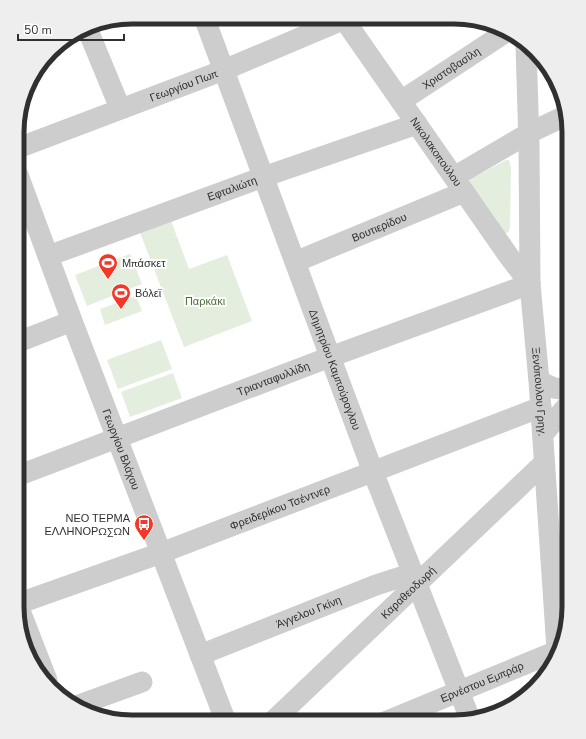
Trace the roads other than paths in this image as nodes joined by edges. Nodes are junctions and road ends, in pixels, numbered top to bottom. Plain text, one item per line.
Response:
1 (207, 24) edge
2 (331, 24) edge
3 (349, 24) edge
4 (88, 33) edge
5 (503, 36) edge
6 (526, 52) edge
7 (224, 70) junction
8 (401, 101) junction
9 (120, 108) junction
10 (561, 118) edge
11 (417, 124) junction
12 (529, 133) junction
13 (24, 146) edge
14 (263, 177) junction
15 (459, 184) junction
16 (24, 210) edge
17 (26, 221) edge
18 (48, 256) junction
19 (295, 262) junction
20 (530, 284) junction
21 (72, 321) junction
22 (24, 340) edge
23 (330, 357) junction
24 (539, 382) junction
25 (562, 389) edge
26 (541, 407) junction
27 (562, 412) edge
28 (543, 434) junction
29 (117, 438) junction
30 (544, 463) junction
31 (373, 472) junction
32 (24, 473) edge
33 (161, 553) junction
34 (417, 584) junction
35 (24, 602) edge
36 (27, 628) edge
37 (556, 641) edge
38 (553, 652) edge
39 (200, 655) junction
40 (42, 667) edge
41 (142, 682) dead end
42 (458, 691) junction
43 (83, 703) edge
44 (468, 714) edge
45 (223, 715) edge
46 (279, 715) edge
47 (401, 715) edge

1 - 7 street, Δημητρίου Καμπούρογλου
2 - 7 street, Γεωργίου Πωπ
3 - 8 street, Νικολακοπούλου
4 - 9 street
5 - 8 street, Χριστοβασίλη
6 - 12 street, Ξενόπουλου Γρηγ.
7 - 9 street, Γεωργίου Πωπ
7 - 14 street, Δημητρίου Καμπούρογλου
8 - 11 street, Νικολακοπούλου
9 - 13 street, Γεωργίου Πωπ
10 - 12 street, Βουτιερίδου
11 - 14 street, Εφταλιώτη
11 - 15 street, Νικολακοπούλου
12 - 15 street, Βουτιερίδου
12 - 20 street, Ξενόπουλου Γρηγ.
14 - 18 street, Εφταλιώτη
14 - 19 street, Δημητρίου Καμπούρογλου
15 - 19 street, Βουτιερίδου
15 - 20 street, Νικολακοπούλου
16 - 17 street, Γεωργίου Βλάχου
17 - 18 street, Γεωργίου Βλάχου
18 - 21 street, Γεωργίου Βλάχου
19 - 23 street, Δημητρίου Καμπούρογλου
20 - 23 street, Τριανταφυλλίδη
20 - 24 street, Ξενόπουλου Γρηγ.
21 - 22 street
21 - 29 street, Γεωργίου Βλάχου
23 - 29 street, Τριανταφυλλίδη
23 - 31 street, Δημητρίου Καμπούρογλου
24 - 25 street
24 - 26 street, Ξενόπουλου Γρηγ.
26 - 28 street, Ξενόπουλου Γρηγ.
26 - 31 street, Φρειδερίκου Τσέντνερ
27 - 28 street
28 - 30 street, Ξενόπουλου Γρηγ.
29 - 32 street, Τριανταφυλλίδη
29 - 33 street, Γεωργίου Βλάχου
30 - 34 street, Καραθεοδωρή
30 - 37 street, Ξενόπουλου Γρηγ.
31 - 33 street, Φρειδερίκου Τσέντνερ
31 - 34 street, Δημητρίου Καμπούρογλου
33 - 35 street, Φρειδερίκου Τσέντνερ
33 - 39 street, Γεωργίου Βλάχου
34 - 39 street, Άγγελου Γκίνη
34 - 42 street, Δημητρίου Καμπούρογλου
34 - 46 street, Καραθεοδωρή
36 - 40 street
38 - 42 street, Ερνέστου Εμπράρ
39 - 45 street, Γεωργίου Βλάχου
41 - 43 street
42 - 44 street, Δημητρίου Καμπούρογλου
42 - 47 street, Ερνέστου Εμπράρ

